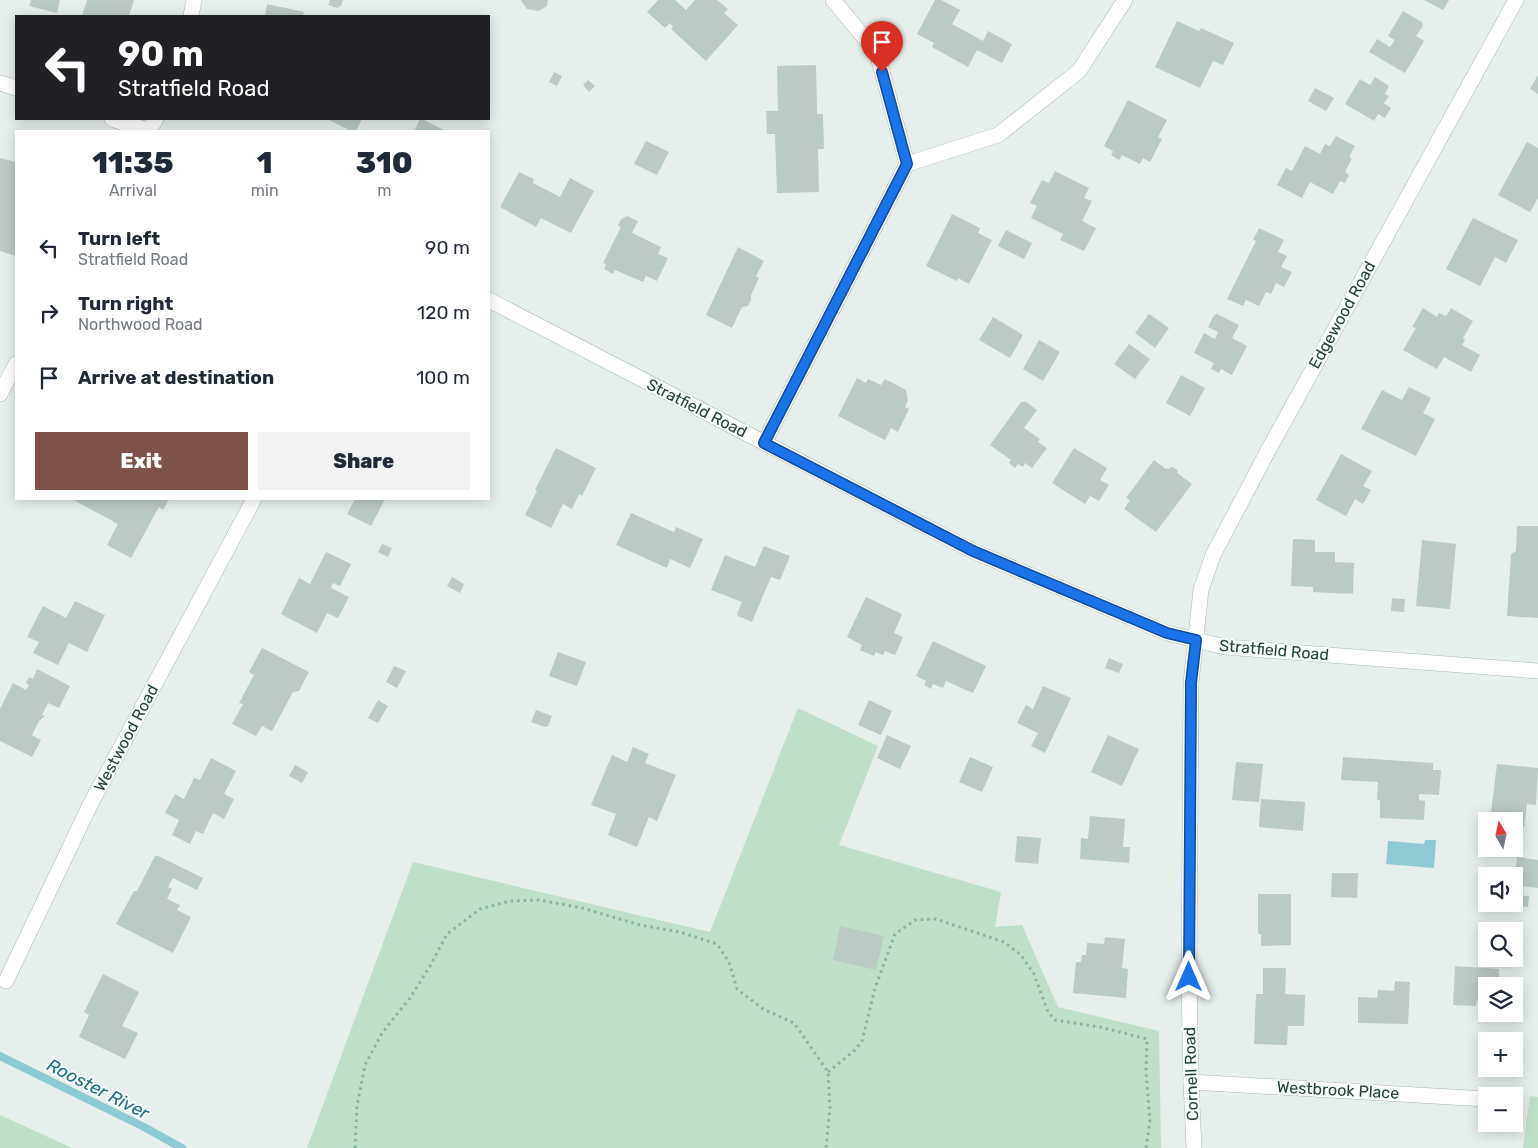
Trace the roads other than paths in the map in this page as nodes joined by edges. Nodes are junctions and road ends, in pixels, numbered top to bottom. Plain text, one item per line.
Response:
1 (194, 0) edge
2 (833, 0) edge
3 (1125, 0) edge
4 (1516, 0) edge
5 (191, 15) edge
6 (0, 83) edge
7 (15, 88) edge
8 (116, 120) edge
9 (151, 128) edge
10 (907, 164) junction
11 (490, 301) edge
12 (15, 366) edge
13 (0, 394) edge
14 (764, 443) junction
15 (253, 500) edge
16 (1196, 640) junction
17 (1538, 671) edge
18 (6, 981) dead end
19 (1190, 1082) junction
20 (1478, 1099) edge
21 (1194, 1148) edge

1 - 5 street
2 - 10 street
3 - 10 street
4 - 16 street, Edgewood Road
6 - 7 street
8 - 9 street
10 - 14 street
11 - 14 street, Stratfield Road
12 - 13 street
14 - 16 street, Stratfield Road
15 - 18 street, Westwood Road
16 - 17 street, Stratfield Road
16 - 19 street, Cornell Road
19 - 20 street, Westbrook Place
19 - 21 street, Cornell Road

